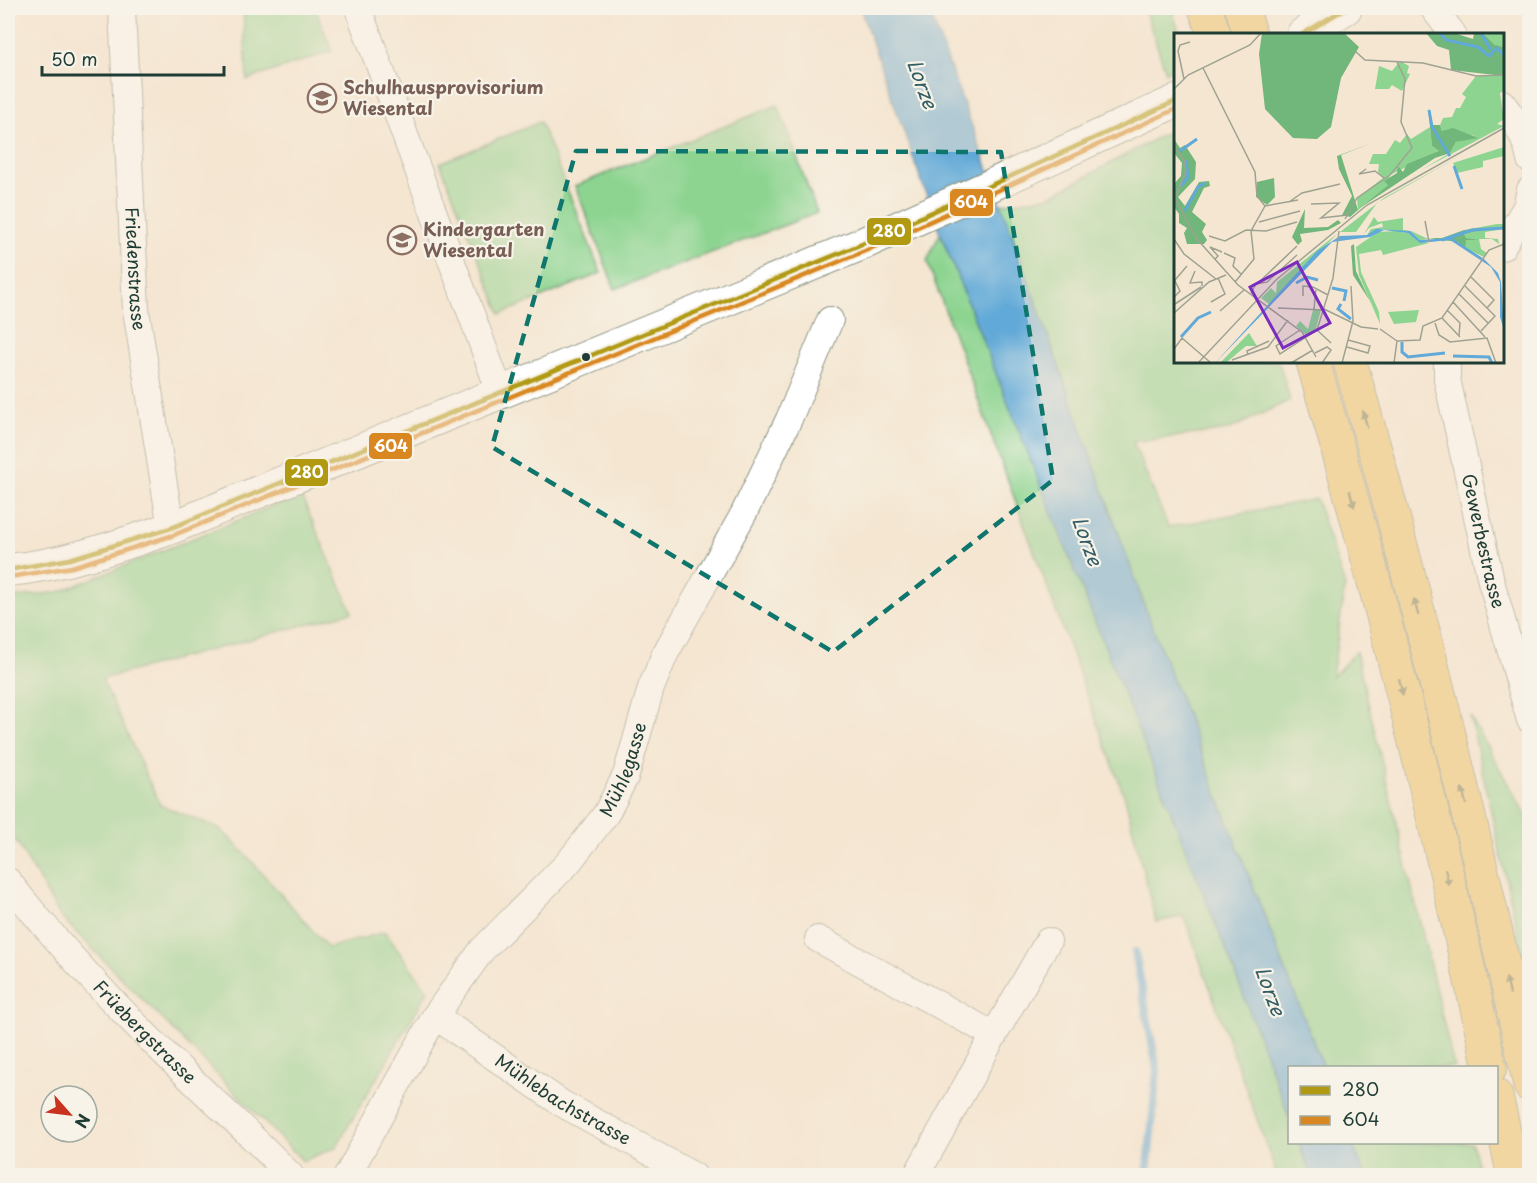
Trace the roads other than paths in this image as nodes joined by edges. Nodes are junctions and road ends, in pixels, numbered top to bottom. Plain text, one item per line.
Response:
1 (122, 8) edge
2 (358, 8) edge
3 (1206, 8) edge
4 (1242, 8) edge
5 (1346, 8) edge
6 (1433, 8) edge
7 (1214, 33) edge
8 (1250, 33) edge
9 (1305, 33) edge
10 (1452, 33) edge
11 (1174, 102) edge
12 (1504, 104) edge
13 (1530, 160) edge
14 (1528, 202) edge
15 (1504, 245) edge
16 (830, 320) dead end
17 (1313, 363) edge
18 (1350, 363) edge
19 (1448, 363) edge
20 (500, 392) junction
21 (171, 528) junction
22 (8, 570) edge
23 (1530, 720) edge
24 (8, 881) edge
25 (818, 939) dead end
26 (1048, 941) dead end
27 (435, 1016) junction
28 (994, 1035) junction
29 (1490, 1066) edge
30 (1530, 1084) edge
31 (1498, 1101) edge
32 (291, 1176) edge
33 (347, 1176) edge
34 (694, 1176) edge
35 (916, 1176) edge
36 (1514, 1176) edge

1 - 21 street, Friedenstrasse
2 - 20 street
3 - 7 highway
4 - 8 highway
5 - 9 street
6 - 10 street
11 - 20 street
12 - 13 street
14 - 15 street
16 - 27 street, Mühlegasse
17 -> 29 highway
30 -> 18 highway
19 - 23 street, Gewerbestrasse
20 - 21 street
21 - 22 street
24 - 32 street, Früebergstrasse
25 - 28 street
26 - 28 street
27 - 33 street, Mühlegasse
27 - 34 street, Mühlebachstrasse
28 - 35 street
31 - 36 highway

